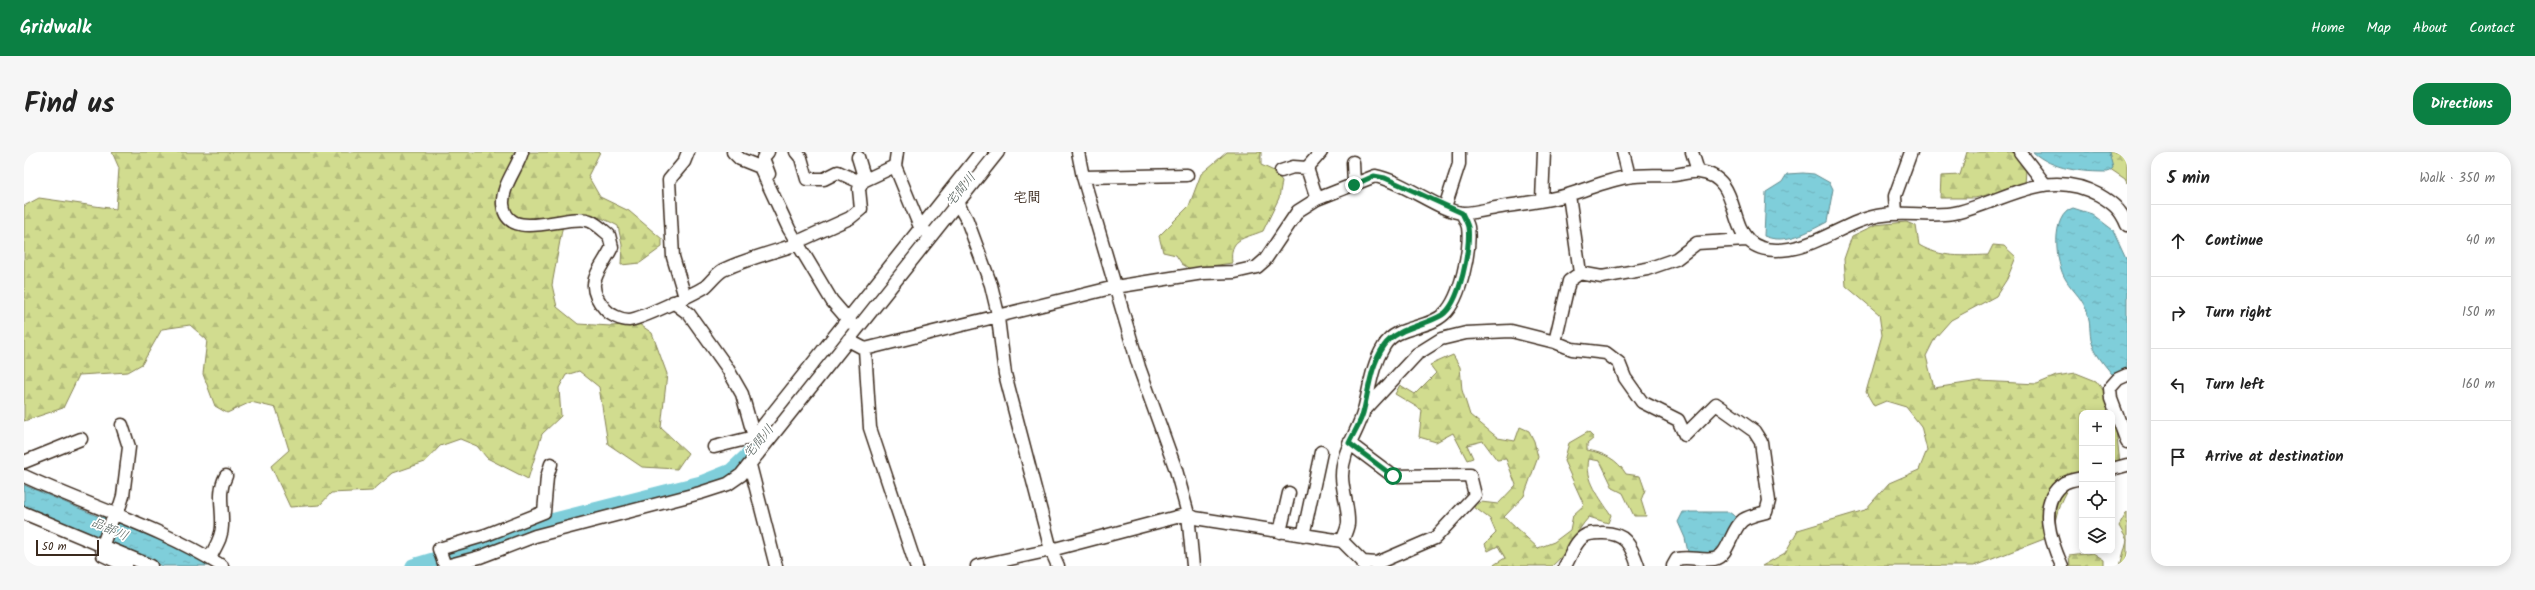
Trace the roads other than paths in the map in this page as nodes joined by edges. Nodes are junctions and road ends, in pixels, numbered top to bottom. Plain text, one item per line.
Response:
1 (522, 152) edge
2 (688, 152) edge
3 (733, 152) edge
4 (768, 152) edge
5 (796, 152) edge
6 (897, 152) edge
7 (980, 152) edge
8 (998, 152) edge
9 (1078, 152) edge
10 (1321, 152) edge
11 (1459, 152) edge
12 (1544, 152) edge
13 (1623, 152) edge
14 (1692, 152) edge
15 (1911, 152) edge
16 (2020, 152) edge
17 (858, 157) dead end
18 (1353, 162) dead end
19 (895, 166) junction
20 (1307, 168) junction
21 (1281, 171) dead end
22 (1698, 171) junction
23 (1187, 175) dead end
24 (1629, 176) junction
25 (1083, 177) junction
26 (864, 181) junction
27 (2044, 183) junction
28 (1354, 185) junction
29 (769, 190) junction
30 (1569, 195) junction
31 (1317, 199) junction
32 (1542, 200) junction
33 (958, 204) junction
34 (1444, 207) junction
35 (1462, 213) junction
36 (1896, 214) junction
37 (2127, 225) edge
38 (925, 231) junction
39 (1746, 240) junction
40 (797, 243) junction
41 (1580, 273) junction
42 (1115, 287) junction
43 (685, 297) junction
44 (672, 302) junction
45 (998, 316) junction
46 (851, 323) junction
47 (848, 340) junction
48 (1555, 342) junction
49 (865, 349) junction
50 (2127, 375) edge
51 (1364, 411) junction
52 (122, 425) dead end
53 (81, 439) dead end
54 (759, 442) junction
55 (2127, 442) edge
56 (1349, 443) junction
57 (714, 447) dead end
58 (1321, 452) dead end
59 (24, 462) edge
60 (551, 464) dead end
61 (750, 465) junction
62 (2127, 465) edge
63 (2115, 468) edge
64 (24, 476) edge
65 (226, 476) dead end
66 (2079, 479) edge
67 (1289, 492) dead end
68 (24, 513) edge
69 (544, 513) junction
70 (1188, 514) junction
71 (115, 516) junction
72 (551, 532) junction
73 (1280, 532) junction
74 (1303, 536) junction
75 (1342, 541) junction
76 (103, 544) junction
77 (1051, 550) junction
78 (210, 558) junction
79 (1363, 564) edge
80 (126, 566) edge
81 (151, 566) edge
82 (222, 566) edge
83 (445, 566) edge
84 (776, 566) edge
85 (916, 566) edge
86 (977, 566) edge
87 (1058, 566) edge
88 (1193, 566) edge
89 (1565, 566) edge
90 (1638, 566) edge
91 (1673, 566) edge
92 (2062, 566) edge

1 - 44 street
2 - 43 street
3 - 29 street
4 - 29 street
5 - 26 street
6 - 19 street
7 - 38 street
8 - 33 street
9 - 25 street
10 - 20 street
11 - 34 street
12 - 32 street
13 - 24 street
14 - 22 street
15 - 36 street
16 - 27 street
17 - 26 street
18 - 28 street
19 - 26 street
19 - 38 street
20 - 21 street
20 - 31 street
22 - 24 street
22 - 39 street
23 - 25 street
24 - 30 street
25 - 42 street
26 - 40 street
27 - 36 street
27 - 37 street
28 - 31 street
28 - 34 street
29 - 40 street
30 - 32 street
30 - 41 street
31 - 42 street
32 - 35 street
33 - 38 street
33 - 45 street
34 - 35 street
35 - 51 street
36 - 39 street
38 - 46 street
39 - 41 street
40 - 43 street
40 - 46 street
41 - 48 street
42 - 45 street
42 - 70 street
43 - 44 street
44 - 54 street
45 - 49 street
45 - 77 street
46 - 47 street
46 - 54 street
47 - 49 street
47 - 54 street
48 - 51 street
48 - 91 street
49 - 85 street
50 - 55 street
51 - 56 street
52 - 71 street
53 - 59 street
54 - 57 street
54 - 61 street
56 - 75 street
56 - 79 street
58 - 74 street
60 - 69 street
61 - 72 street
61 - 84 street
62 - 63 street
64 - 71 street
65 - 78 street
66 - 92 street
67 - 73 street
68 - 76 street
69 - 72 street
69 - 83 street
70 - 73 street
70 - 77 street
70 - 88 street
71 - 76 street
71 - 78 street
72 - 83 street
73 - 74 street
74 - 75 street
75 - 79 street
76 - 80 street
76 - 81 street
77 - 86 street
77 - 87 street
78 - 82 street
89 - 90 street

